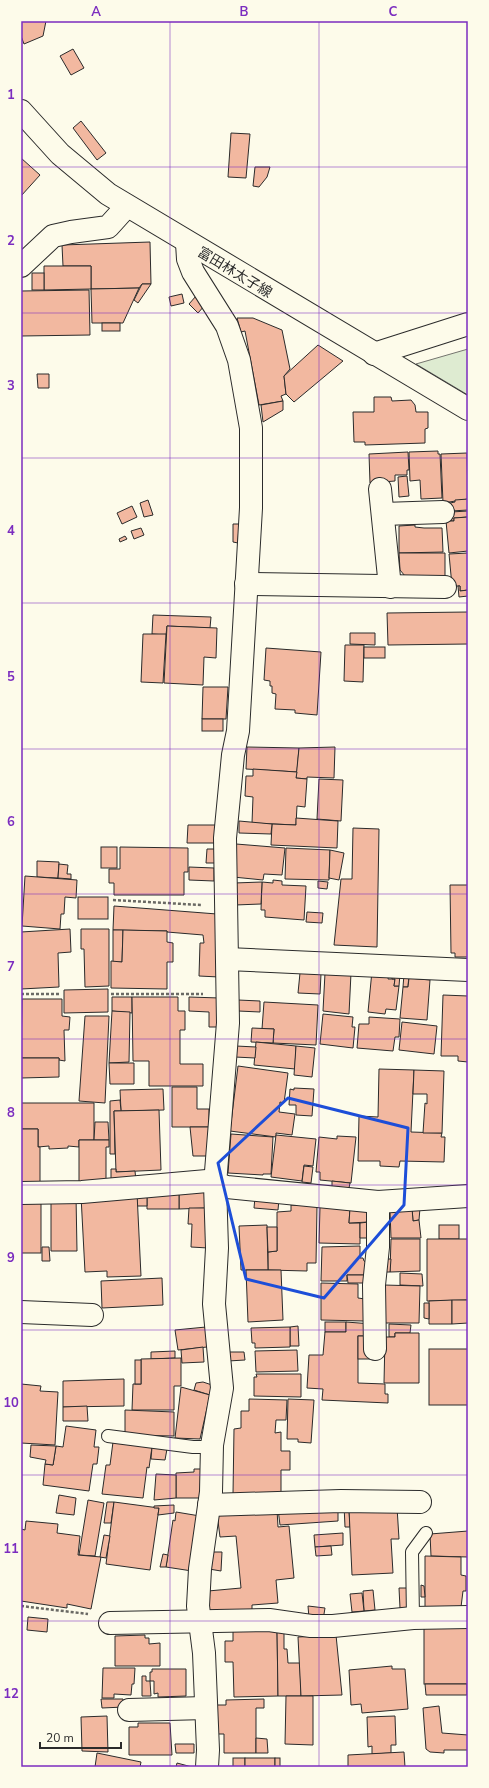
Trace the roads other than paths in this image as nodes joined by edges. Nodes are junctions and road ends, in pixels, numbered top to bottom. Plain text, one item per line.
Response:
1 (21, 111) edge
2 (127, 206) junction
3 (187, 243) junction
4 (21, 266) edge
5 (468, 324) edge
6 (374, 354) junction
7 (468, 409) edge
8 (380, 489) dead end
9 (444, 512) dead end
10 (383, 514) junction
11 (246, 584) junction
12 (445, 587) dead end
13 (390, 588) junction
14 (226, 959) junction
15 (468, 970) edge
16 (215, 1184) junction
17 (21, 1193) edge
18 (468, 1196) edge
19 (378, 1202) junction
20 (21, 1312) edge
21 (92, 1315) dead end
22 (375, 1349) dead end
23 (108, 1436) dead end
24 (212, 1447) junction
25 (420, 1502) dead end
26 (209, 1505) junction
27 (426, 1533) dead end
28 (468, 1617) edge
29 (412, 1618) junction
30 (199, 1622) junction
31 (110, 1623) road end
32 (206, 1708) junction
33 (128, 1710) dead end
34 (206, 1767) edge

1 - 2 street, 富田林太子線
2 - 3 street, 富田林太子線
2 - 4 street
3 - 6 street, 富田林太子線
3 - 11 street
5 - 6 street
6 - 7 street, 富田林太子線
8 - 10 street
9 - 10 street
10 - 13 street
11 - 13 street
11 - 14 street
12 - 13 street
14 - 15 street
14 - 16 street
16 - 17 street
16 - 19 street
16 - 24 street
18 - 19 street
19 - 22 street
20 - 21 street
23 - 24 lane
24 - 26 street
25 - 26 street
26 - 30 street
27 - 29 lane
28 - 29 street
29 - 30 street
30 - 31 street
30 - 32 street
32 - 33 street
32 - 34 street

